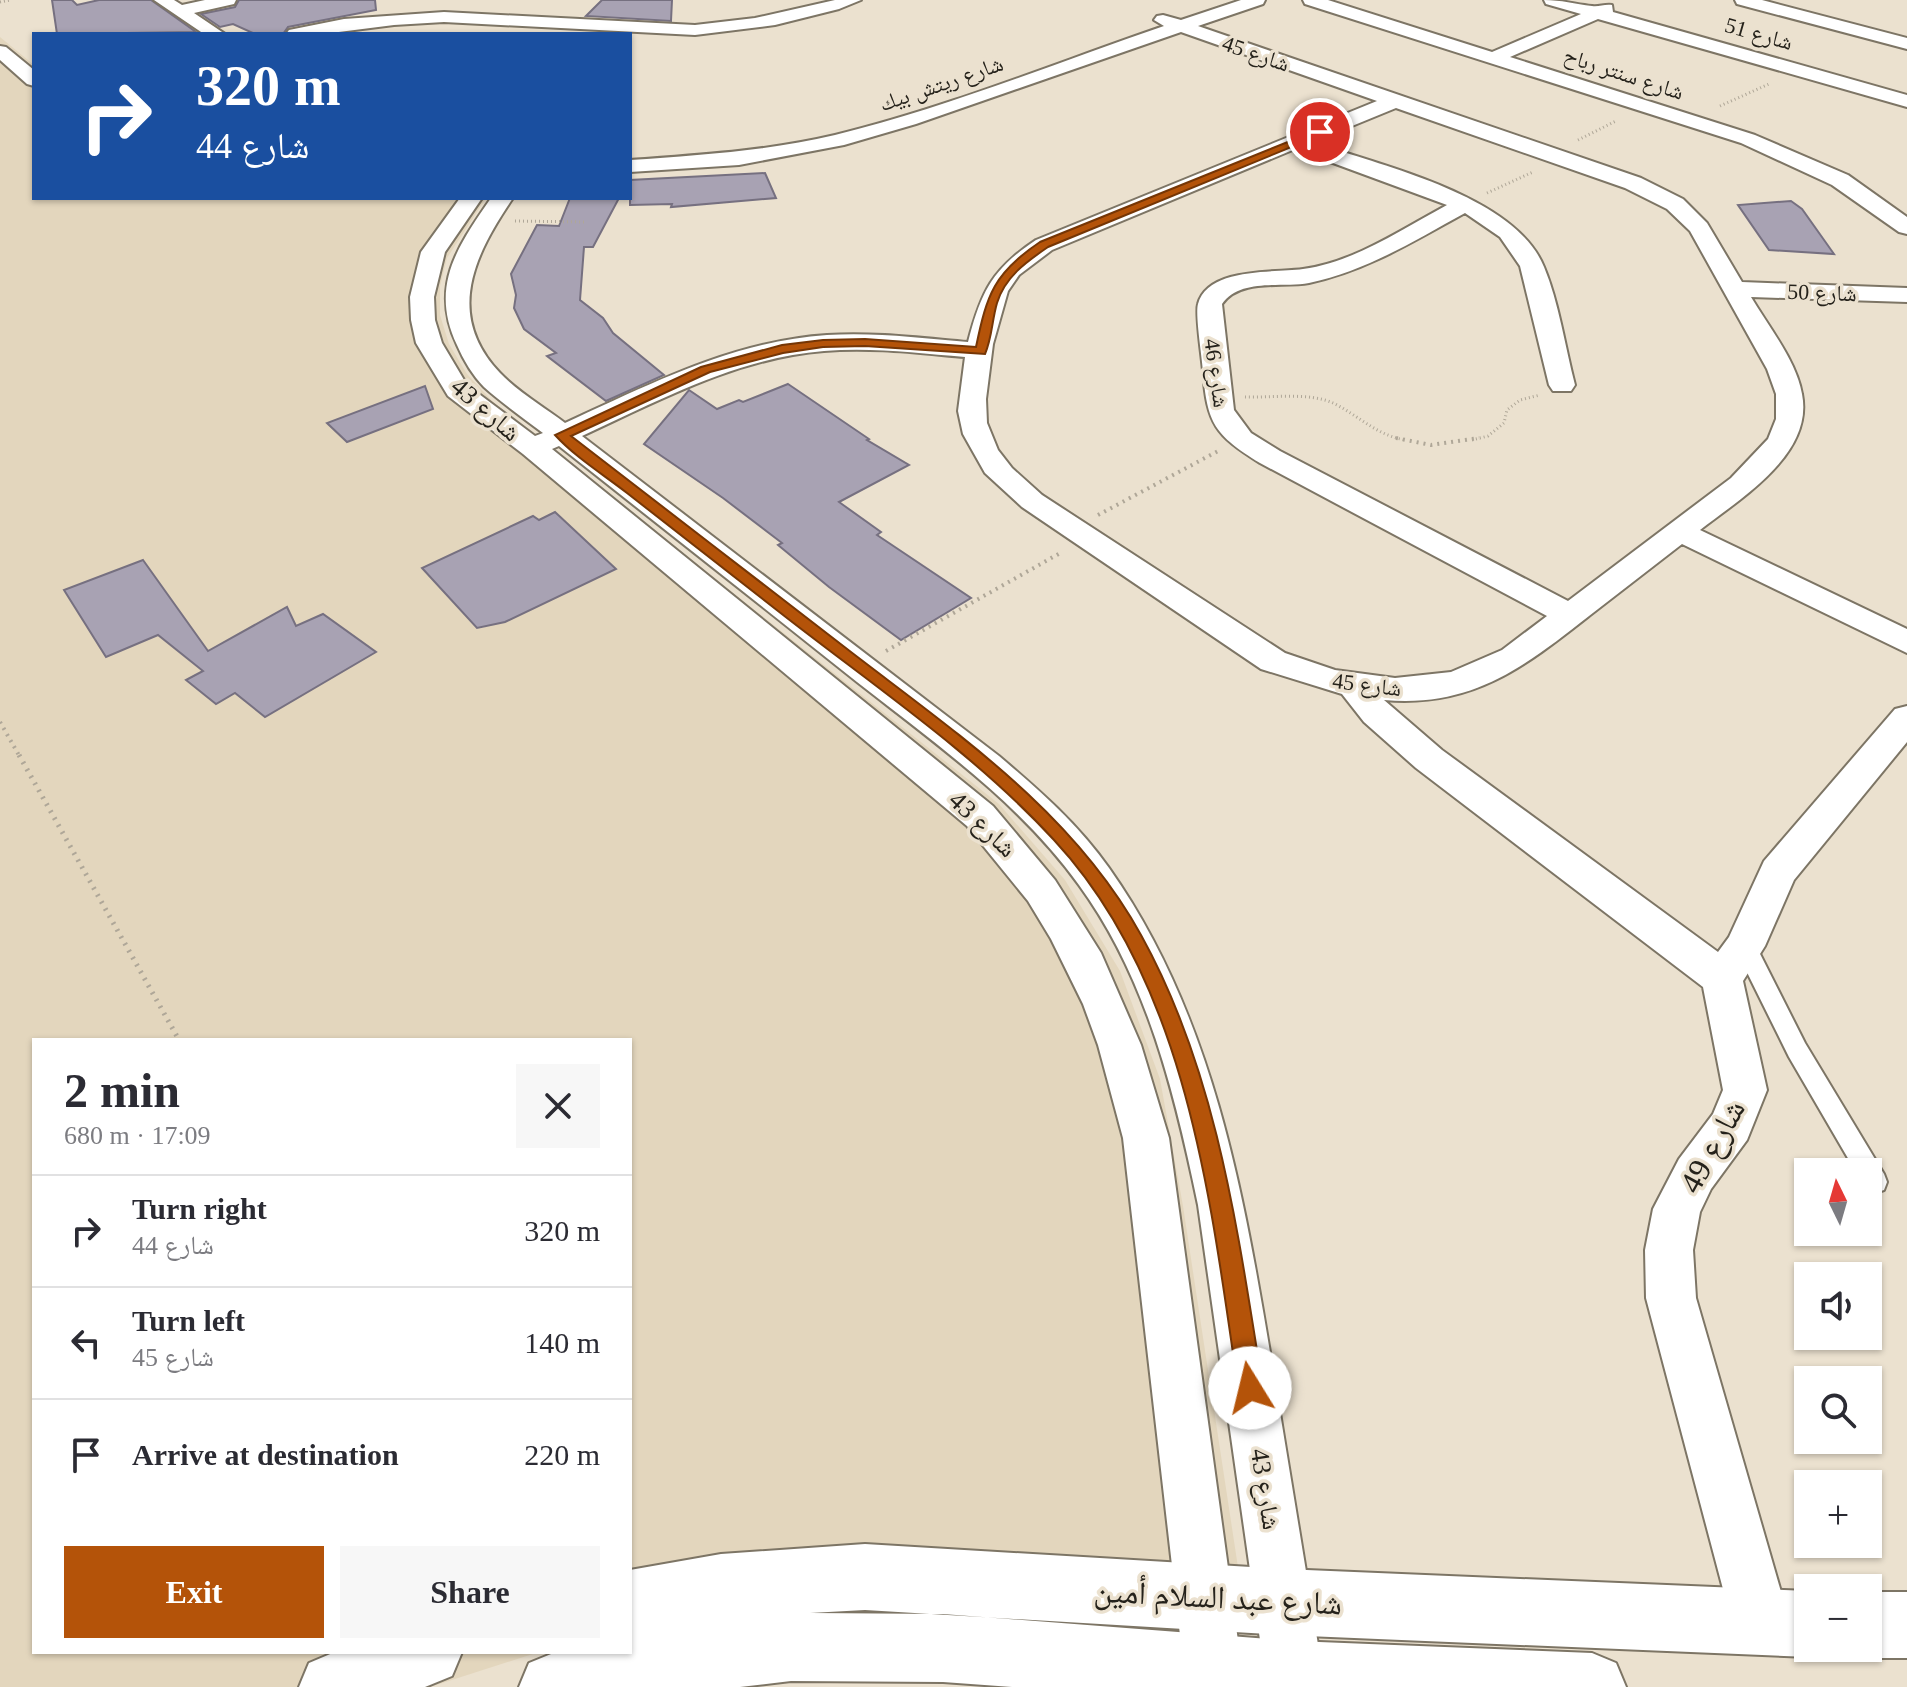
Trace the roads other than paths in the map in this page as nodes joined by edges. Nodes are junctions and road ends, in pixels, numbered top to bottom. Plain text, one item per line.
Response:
1 (162, 0) edge
2 (228, 0) edge
3 (568, 0) edge
4 (853, 0) edge
5 (1221, 0) edge
6 (1257, 0) edge
7 (1311, 0) edge
8 (1339, 0) edge
9 (1552, 0) edge
10 (1628, 0) edge
11 (1743, 0) edge
12 (179, 11) junction
13 (1598, 13) junction
14 (549, 22) junction
15 (1172, 24) junction
16 (213, 32) edge
17 (305, 32) edge
18 (1907, 44) edge
19 (0, 51) edge
20 (1501, 54) junction
21 (32, 78) edge
22 (1395, 101) junction
23 (1907, 101) edge
24 (1295, 142) junction
25 (632, 155) edge
26 (632, 166) edge
27 (1892, 192) dead end
28 (1465, 204) junction
29 (486, 206) edge
30 (1907, 227) edge
31 (1737, 289) junction
32 (1907, 295) edge
33 (981, 351) junction
34 (1562, 385) road end
35 (547, 442) junction
36 (1679, 531) junction
37 (1570, 615) junction
38 (1907, 642) edge
39 (1354, 686) junction
40 (1907, 718) edge
41 (1734, 962) junction
42 (1861, 1158) edge
43 (1203, 1595) junction
44 (1283, 1602) junction
45 (632, 1603) edge
46 (1785, 1623) edge
47 (1882, 1625) edge
48 (1907, 1625) edge
49 (423, 1654) edge
50 (1213, 1670) junction
51 (1294, 1675) junction
52 (333, 1687) edge
53 (553, 1687) edge
54 (1592, 1687) edge

1 - 12 street
2 - 12 street
3 - 14 street
4 - 14 street
5 - 15 street, شارع ريتش بيك
6 - 15 street, شارع ريتش بيك
7 - 20 street, شارع سنتر رباح
8 - 20 street, شارع سنتر رباح
9 - 13 street, شارع 51
10 - 13 street
11 - 18 street
12 - 16 street
13 - 20 street
13 - 23 street, شارع 51
14 - 17 street
15 - 22 street, شارع 45
15 - 25 street, شارع ريتش بيك
15 - 26 street, شارع ريتش بيك
19 - 21 street
20 - 27 street, شارع سنتر رباح
20 - 30 street, شارع سنتر رباح
22 - 24 street, شارع 45
22 - 31 street, شارع 45
24 - 28 street
24 - 33 street, شارع 45
28 - 34 street
28 - 37 street, شارع 46
29 - 35 street, شارع 43
31 - 32 street, شارع 50
31 - 36 street, شارع 45
33 - 35 street
33 - 39 street, شارع 45
35 - 43 street, شارع 43
35 - 44 street, شارع 43
36 - 37 street, شارع 45
36 - 38 street
37 - 39 street, شارع 45
39 - 41 street
40 - 41 street
41 - 42 lane
41 - 46 street, شارع 49
43 - 44 street, شارع عبد السلام أمين
43 - 45 street, شارع عبد السلام أمين
43 - 50 street, شارع 43
44 - 46 street, شارع عبد السلام أمين
44 - 51 street, شارع 43
47 - 48 street
49 - 52 street
50 - 51 street
50 - 53 street
51 - 54 street

